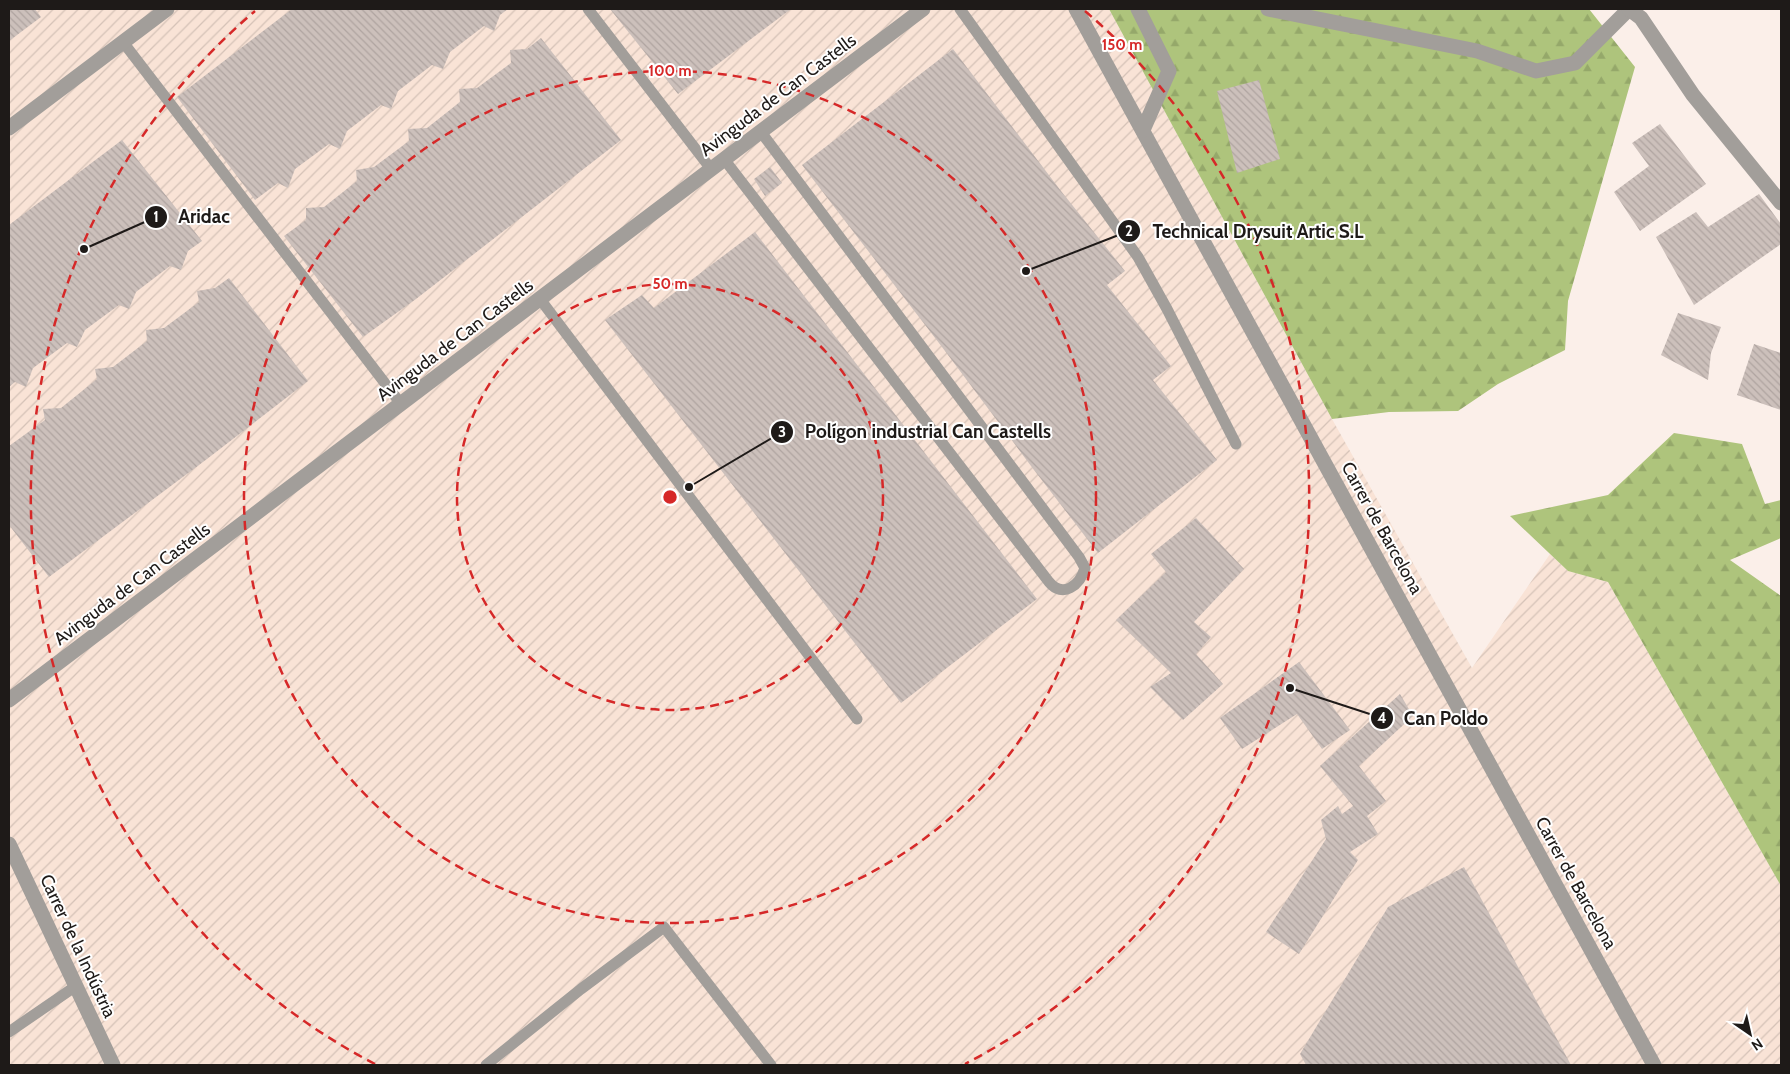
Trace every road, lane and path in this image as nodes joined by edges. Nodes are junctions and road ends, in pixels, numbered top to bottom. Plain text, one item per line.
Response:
1 (167, 9) edge
2 (588, 9) edge
3 (923, 9) edge
4 (960, 9) edge
5 (1076, 9) edge
6 (1138, 9) edge
7 (1268, 9) edge
8 (1629, 9) edge
9 (123, 42) junction
10 (9, 128) edge
11 (1143, 130) junction
12 (761, 132) junction
13 (724, 159) junction
14 (711, 169) junction
15 (1781, 204) edge
16 (540, 299) junction
17 (401, 404) junction
18 (1236, 444) dead end
19 (9, 700) edge
20 (857, 718) dead end
21 (9, 844) edge
22 (76, 986) junction
23 (9, 1032) edge
24 (113, 1065) edge
25 (486, 1065) edge
26 (771, 1065) edge
27 (1654, 1065) edge

1 - 9 street
2 - 14 lane
3 - 12 street, Avinguda de Can Castells
4 - 18 lane
5 - 11 street, Carrer de Barcelona
6 - 11 street
7 - 8 street
8 - 15 street
9 - 10 street
9 - 17 lane
11 - 27 street, Carrer de Barcelona
12 - 13 street, Avinguda de Can Castells
12 - 13 lane
13 - 14 street, Avinguda de Can Castells
14 - 16 street, Avinguda de Can Castells
16 - 17 street, Avinguda de Can Castells
16 - 20 lane
17 - 19 street, Avinguda de Can Castells
21 - 22 street, Carrer de la Indústria
22 - 23 lane
22 - 24 street, Carrer de la Indústria
25 - 26 lane

